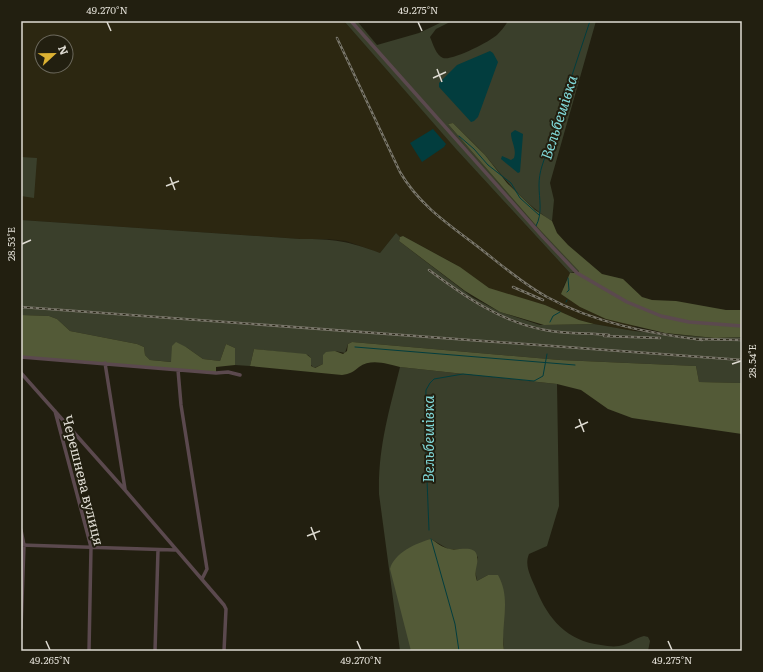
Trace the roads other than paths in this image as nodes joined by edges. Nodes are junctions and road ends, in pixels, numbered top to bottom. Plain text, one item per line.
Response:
1 (351, 21) edge
2 (742, 326) edge
3 (21, 357) edge
4 (105, 363) junction
5 (178, 370) junction
6 (21, 373) edge
7 (240, 375) dead end
8 (55, 409) junction
9 (125, 490) junction
10 (21, 530) edge
11 (23, 545) edge
12 (91, 547) junction
13 (158, 550) junction
14 (176, 550) junction
15 (202, 579) junction
16 (21, 628) edge
17 (88, 651) edge
18 (155, 651) edge
19 (224, 651) edge

1 - 2 street
3 - 4 street
4 - 5 street
4 - 9 street
5 - 7 street
5 - 15 street
6 - 8 street
8 - 9 street
8 - 12 street, Черешнева вулиця
9 - 14 street
10 - 11 street
11 - 12 street
11 - 16 street
12 - 13 street
12 - 17 street, Черешнева вулиця
13 - 14 street
13 - 18 street
14 - 15 street
15 - 19 street

